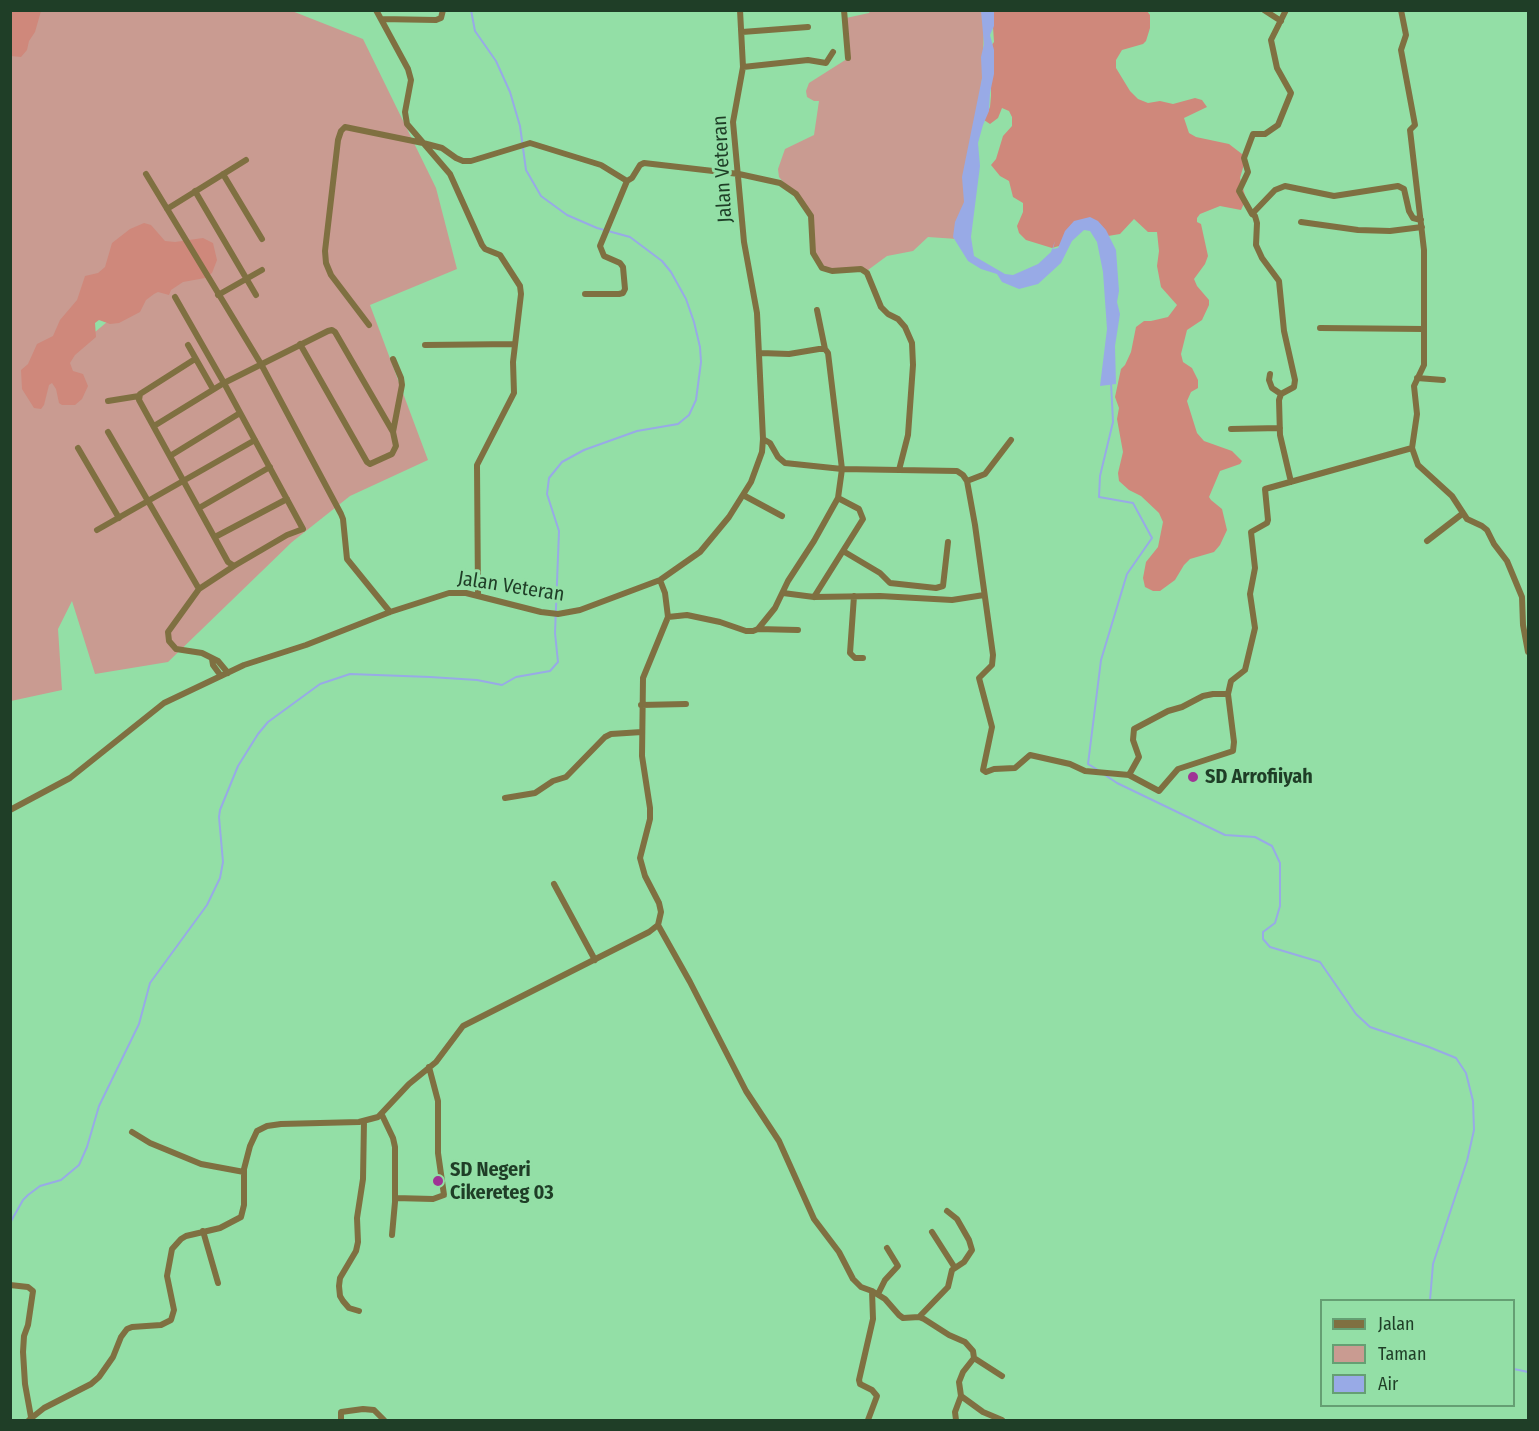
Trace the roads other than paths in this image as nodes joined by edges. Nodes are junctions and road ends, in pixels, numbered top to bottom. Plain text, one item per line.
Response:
1 (376, 10) edge
2 (442, 10) edge
3 (740, 10) edge
4 (844, 10) edge
5 (1264, 10) edge
6 (1286, 10) edge
7 (1401, 10) edge
8 (381, 19) junction
9 (1281, 21) junction
10 (808, 27) dead end
11 (742, 32) junction
12 (833, 52) dead end
13 (849, 58) dead end
14 (743, 67) junction
15 (423, 143) junction
16 (246, 160) dead end
17 (146, 174) dead end
18 (223, 174) junction
19 (739, 174) junction
20 (627, 181) junction
21 (195, 192) junction
22 (167, 208) junction
23 (1252, 214) junction
24 (1301, 222) dead end
25 (1421, 223) junction
26 (262, 239) dead end
27 (262, 270) dead end
28 (247, 279) junction
29 (585, 294) dead end
30 (218, 295) junction
31 (256, 295) dead end
32 (175, 297) dead end
33 (817, 310) dead end
34 (369, 325) dead end
35 (1320, 328) dead end
36 (1424, 329) junction
37 (300, 344) junction
38 (515, 344) junction
39 (188, 345) dead end
40 (425, 345) dead end
41 (825, 349) junction
42 (760, 353) junction
43 (195, 359) junction
44 (393, 359) dead end
45 (261, 363) junction
46 (1270, 374) dead end
47 (1417, 378) junction
48 (1443, 380) dead end
49 (224, 382) junction
50 (213, 389) junction
51 (1281, 394) junction
52 (139, 396) junction
53 (108, 401) dead end
54 (240, 413) junction
55 (154, 426) junction
56 (1280, 428) junction
57 (1231, 429) dead end
58 (108, 432) dead end
59 (393, 432) junction
60 (763, 439) junction
61 (255, 440) junction
62 (1011, 440) dead end
63 (78, 448) dead end
64 (1412, 448) junction
65 (170, 456) junction
66 (270, 467) junction
67 (842, 469) junction
68 (899, 470) junction
69 (184, 481) junction
70 (967, 481) junction
71 (1291, 482) junction
72 (743, 495) junction
73 (838, 498) junction
74 (287, 499) junction
75 (148, 501) junction
76 (199, 508) junction
77 (1462, 514) junction
78 (782, 516) dead end
79 (119, 518) junction
80 (97, 530) dead end
81 (215, 537) junction
82 (1427, 541) dead end
83 (948, 542) dead end
84 (843, 551) junction
85 (234, 566) junction
86 (660, 580) junction
87 (199, 589) junction
88 (783, 593) junction
89 (984, 595) junction
90 (478, 596) junction
91 (854, 596) junction
92 (814, 597) junction
93 (390, 612) junction
94 (668, 617) junction
95 (758, 629) junction
96 (798, 630) dead end
97 (1528, 652) edge
98 (863, 658) dead end
99 (212, 659) junction
100 (228, 673) junction
101 (221, 676) junction
102 (1228, 694) junction
103 (686, 704) dead end
104 (641, 705) junction
105 (642, 732) junction
106 (1129, 775) junction
107 (505, 798) dead end
108 (10, 810) edge
109 (554, 884) dead end
110 (658, 925) junction
111 (595, 960) junction
112 (429, 1067) junction
113 (382, 1115) junction
114 (364, 1121) junction
115 (132, 1132) dead end
116 (244, 1172) junction
117 (395, 1198) junction
118 (947, 1211) dead end
119 (203, 1231) junction
120 (932, 1233) dead end
121 (392, 1235) dead end
122 (887, 1248) dead end
123 (955, 1268) junction
124 (218, 1283) dead end
125 (10, 1285) edge
126 (875, 1292) junction
127 (359, 1311) dead end
128 (919, 1317) junction
129 (974, 1358) junction
130 (1002, 1376) dead end
131 (961, 1396) junction
132 (30, 1419) edge
133 (341, 1420) edge
134 (384, 1420) edge
135 (868, 1420) edge
136 (956, 1420) edge
137 (1002, 1420) edge

1 - 8 street
2 - 8 street
3 - 11 street, Jalan Veteran
4 - 13 street
5 - 9 street
6 - 9 street
7 - 25 street
8 - 15 street
9 - 23 street
10 - 11 street
11 - 14 street, Jalan Veteran
12 - 14 street
14 - 19 street, Jalan Veteran
15 - 20 street
15 - 34 street
15 - 38 street
16 - 18 street
17 - 22 street
18 - 21 street
18 - 26 street
19 - 20 street
19 - 42 street, Jalan Veteran
19 - 68 street
20 - 29 street
21 - 22 street
21 - 28 street
22 - 30 street
23 - 25 street
23 - 51 street
24 - 25 street
25 - 36 street
27 - 28 street
28 - 30 street
28 - 31 street
30 - 45 street
32 - 49 street
33 - 41 street
35 - 36 street
36 - 47 street
37 - 45 street
37 - 59 street
37 - 59 street
38 - 40 street
38 - 90 street
39 - 43 street
41 - 42 street
41 - 67 street
42 - 60 street, Jalan Veteran
43 - 50 street
43 - 52 street
44 - 59 street
45 - 49 street
45 - 93 street
46 - 51 street
47 - 48 street
47 - 64 street
49 - 50 street
49 - 54 street
50 - 55 street
51 - 56 street
52 - 53 street
52 - 55 street
54 - 61 street
54 - 65 street
55 - 65 street
56 - 57 street
56 - 71 street
58 - 75 street
60 - 67 street
60 - 72 street, Jalan Veteran
61 - 66 street
61 - 69 street
62 - 70 street
63 - 79 street
64 - 71 street
64 - 77 street
65 - 69 street
66 - 74 street
66 - 76 street
67 - 68 street
67 - 73 street
68 - 70 street
69 - 75 street
69 - 76 street
70 - 89 street
71 - 102 street
72 - 78 street
72 - 86 street, Jalan Veteran
73 - 84 street
73 - 88 street
74 - 81 street
74 - 85 street
75 - 79 street
75 - 87 street
76 - 81 street
77 - 82 street
77 - 97 street
79 - 80 street
81 - 85 street
83 - 84 street
84 - 92 street
85 - 87 street
86 - 90 street, Jalan Veteran
86 - 94 street
87 - 99 street
88 - 92 street
88 - 95 street
89 - 91 street
89 - 106 street
90 - 93 street, Jalan Veteran
91 - 92 street
91 - 98 street
93 - 100 street, Jalan Veteran
94 - 95 street
94 - 104 street
95 - 96 street
99 - 100 street
99 - 101 street
100 - 101 street, Jalan Veteran
101 - 108 street, Jalan Veteran
102 - 106 street
102 - 106 street
103 - 104 street
104 - 105 street
105 - 107 street
105 - 110 street
109 - 111 street
110 - 111 street
110 - 126 street
111 - 112 street
112 - 113 street
112 - 117 street
113 - 114 street
113 - 117 street
114 - 116 street
114 - 127 street
115 - 116 street
116 - 119 street
117 - 121 street
118 - 123 street
119 - 124 street
119 - 132 street
120 - 123 street
122 - 126 street
123 - 128 street
125 - 132 street
126 - 128 street
126 - 135 street
128 - 129 street
129 - 130 street
129 - 131 street
131 - 136 street
131 - 137 street
133 - 134 street

